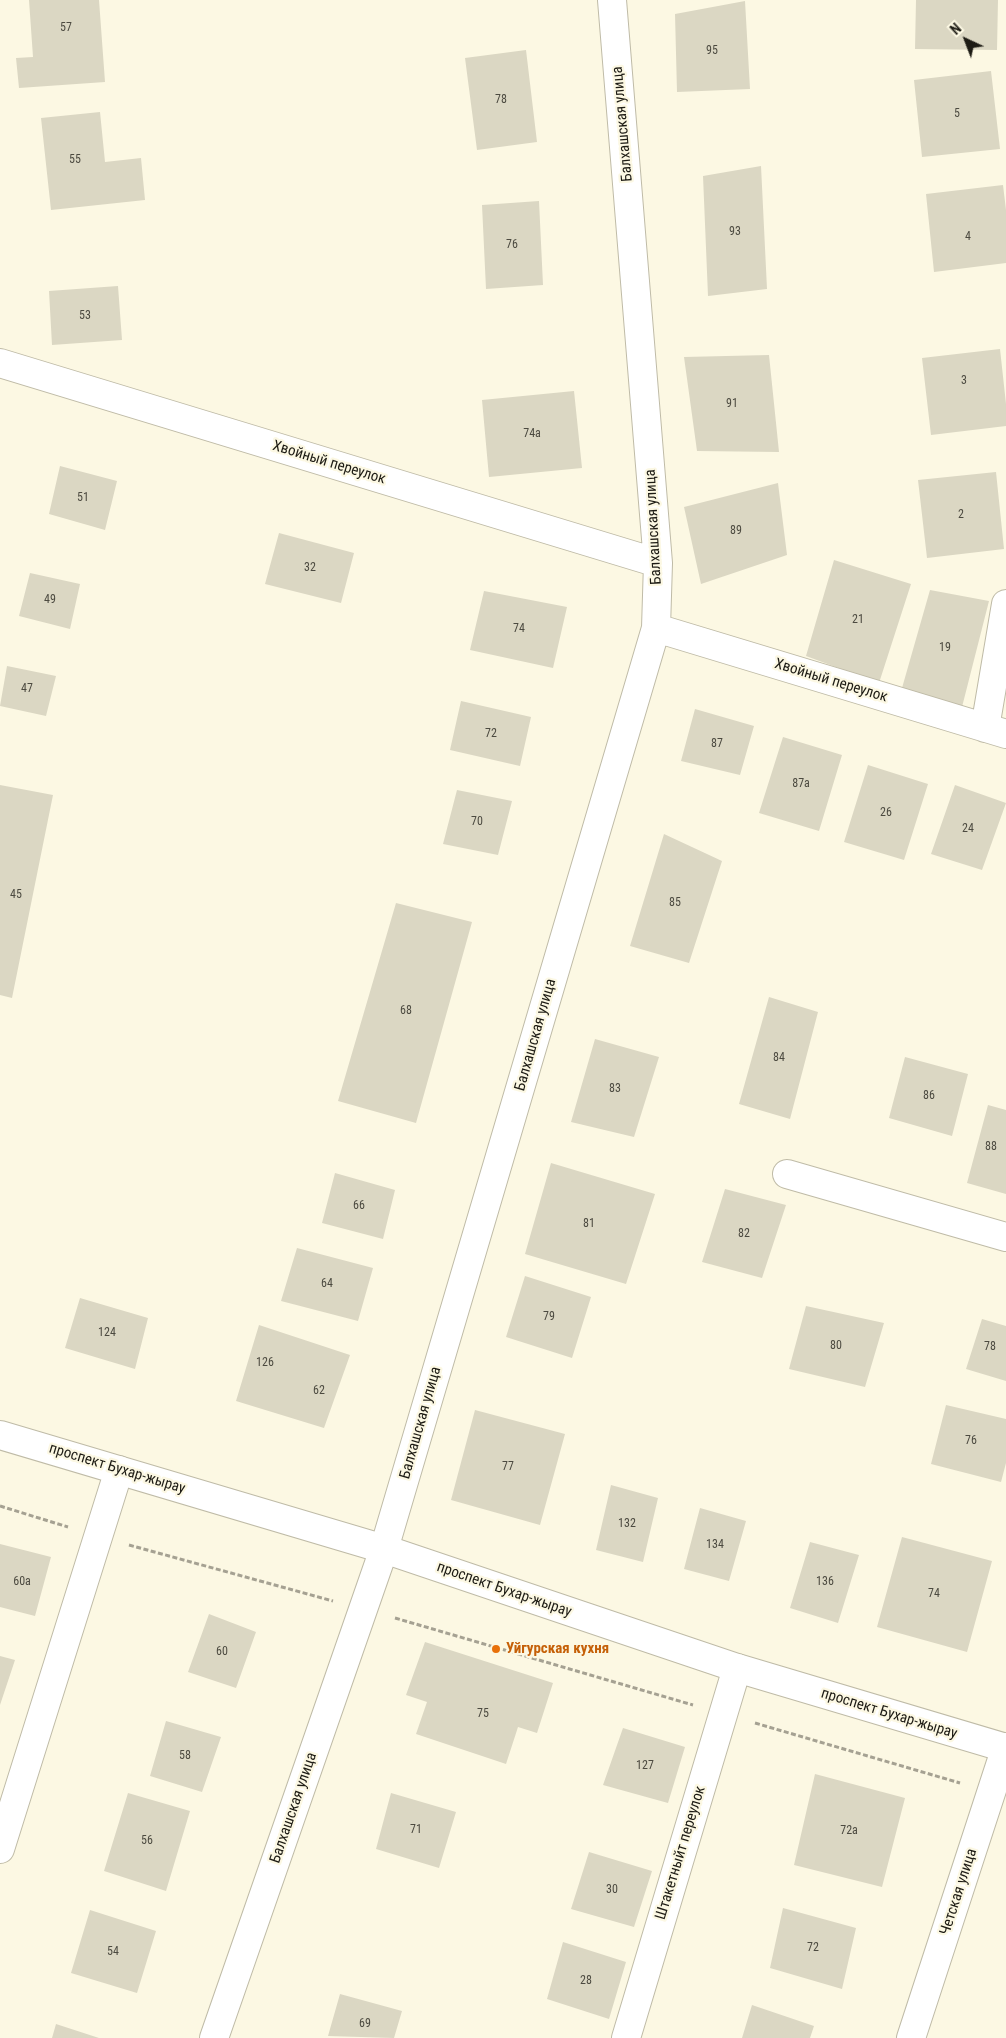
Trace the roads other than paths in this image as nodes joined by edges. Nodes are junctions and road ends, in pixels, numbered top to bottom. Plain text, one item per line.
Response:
1 (612, 0) edge
2 (0, 363) edge
3 (658, 564) junction
4 (1006, 604) edge
5 (656, 628) junction
6 (996, 731) edge
7 (787, 1174) dead end
8 (1006, 1237) edge
9 (0, 1434) edge
10 (119, 1470) junction
11 (384, 1550) junction
12 (737, 1668) junction
13 (1006, 1748) edge
14 (0, 1849) edge
15 (214, 2038) edge
16 (626, 2038) edge
17 (911, 2038) edge

1 - 3 street, Балхашская улица
2 - 3 street, Хвойный переулок
3 - 5 street, Балхашская улица
4 - 6 street
5 - 6 street, Хвойный переулок
5 - 11 street, Балхашская улица
7 - 8 street
9 - 10 street, проспект Бухар-жырау
10 - 11 street, проспект Бухар-жырау
10 - 14 street
11 - 12 street, проспект Бухар-жырау
11 - 15 street, Балхашская улица
12 - 13 street, проспект Бухар-жырау
12 - 16 street, Штакетныйт переулок
13 - 17 street, Четская улица

